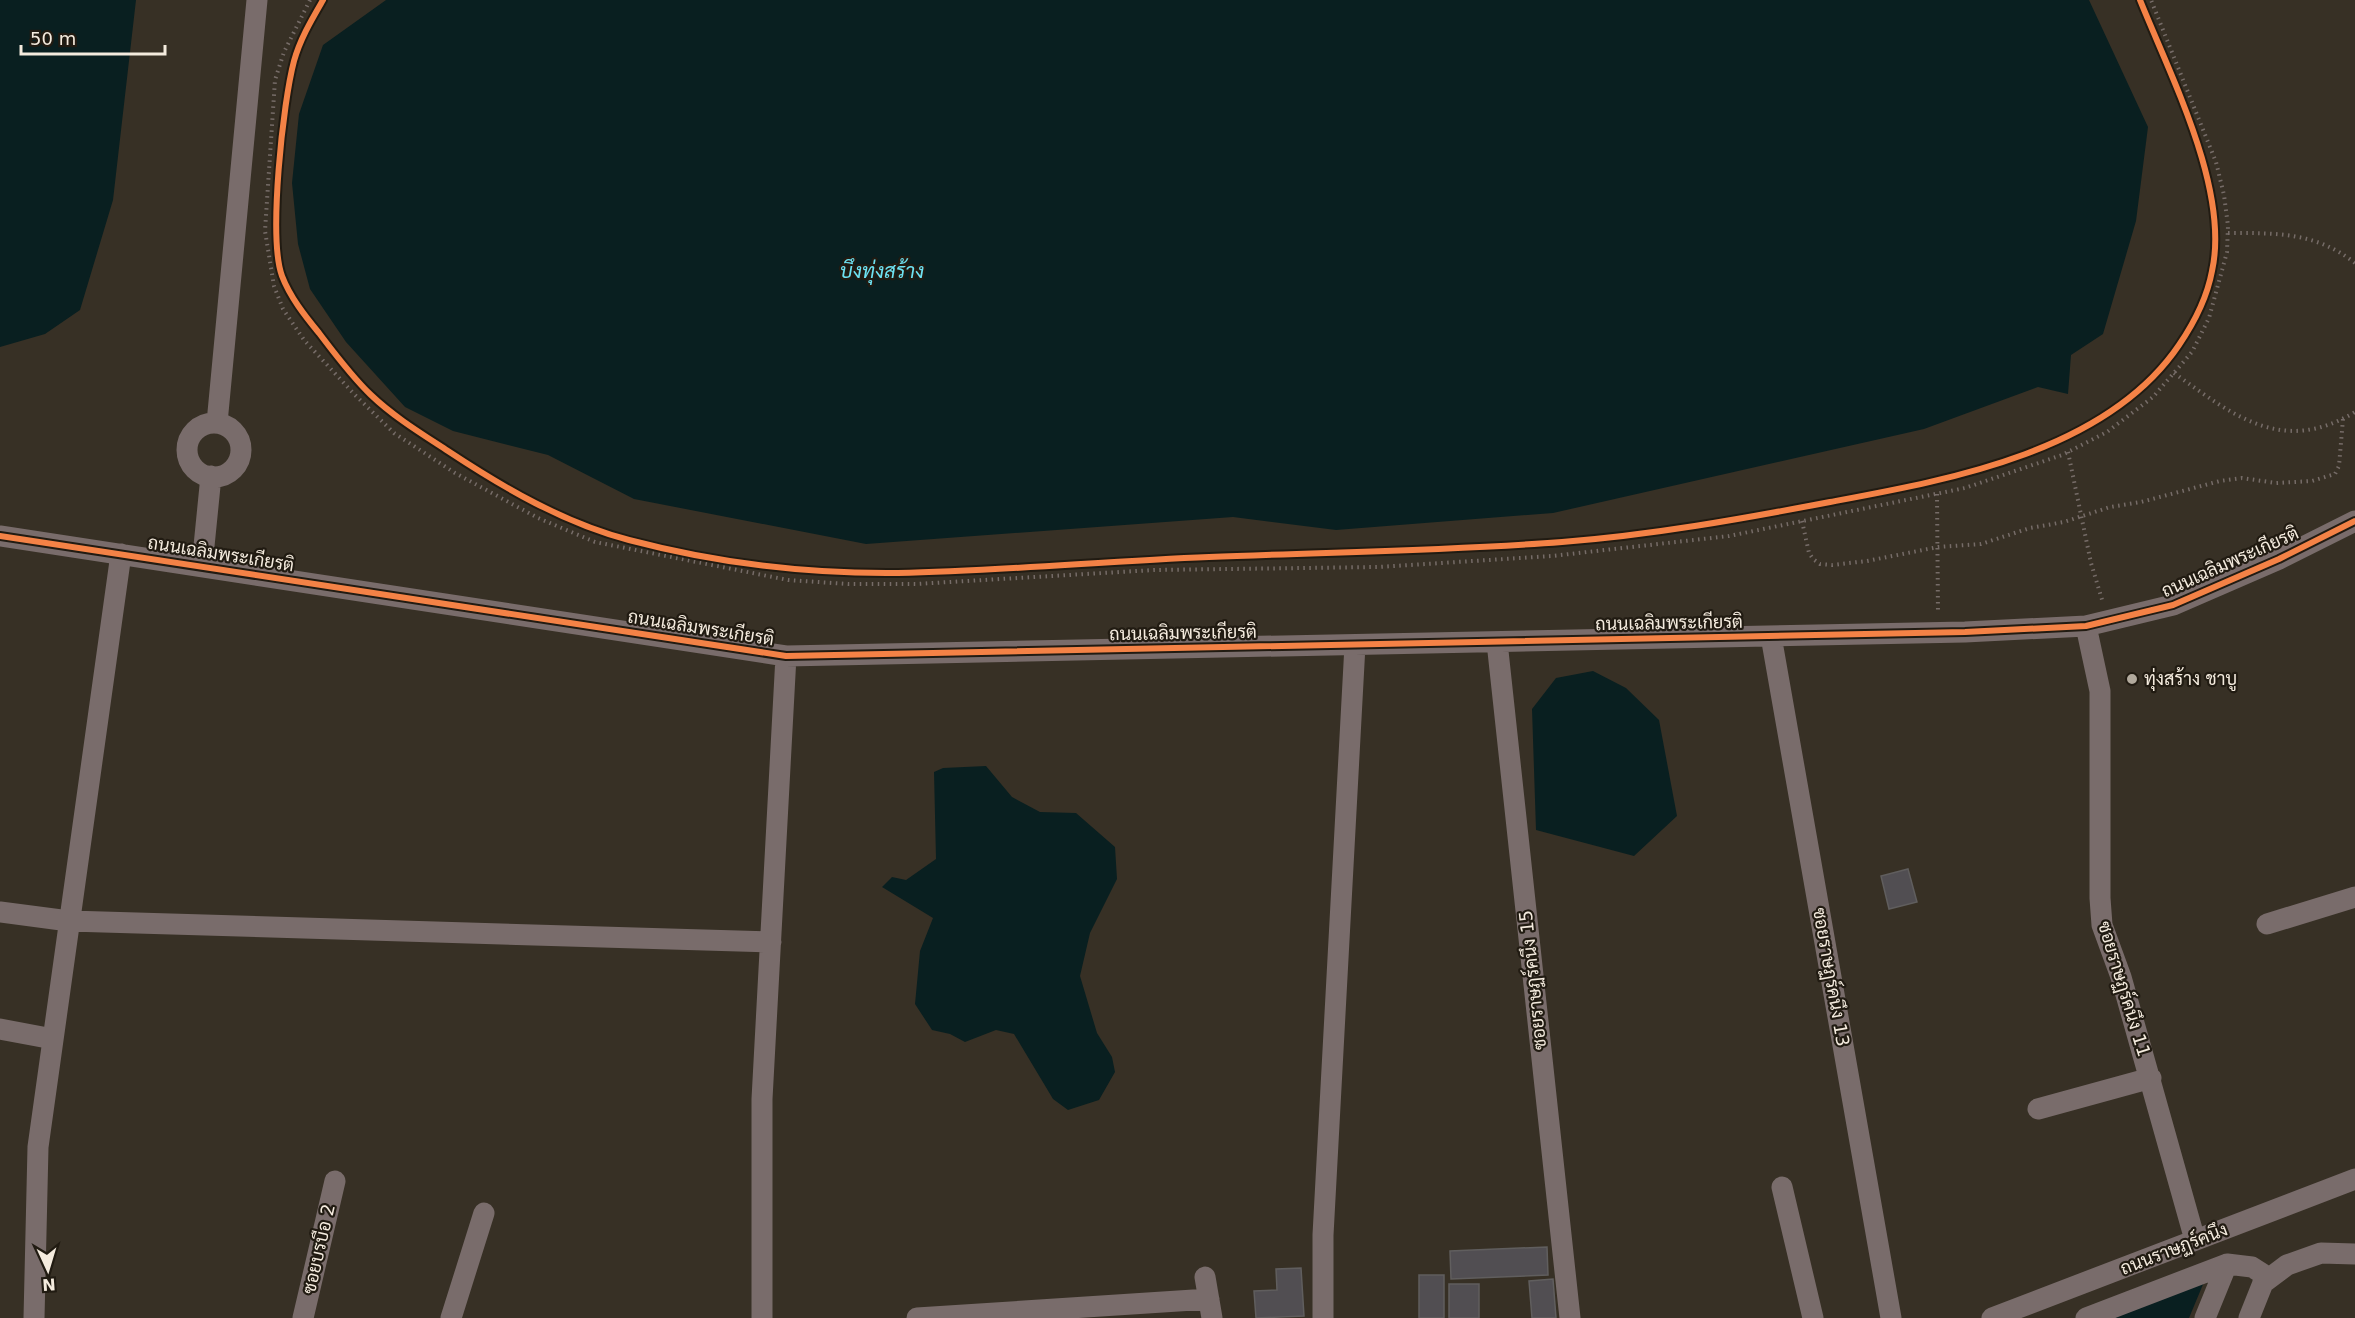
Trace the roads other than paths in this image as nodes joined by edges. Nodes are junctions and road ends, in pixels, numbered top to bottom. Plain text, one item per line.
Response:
1 (257, 0) edge
2 (217, 423) junction
3 (211, 476) junction
4 (2355, 521) edge
5 (0, 536) edge
6 (121, 554) junction
7 (202, 566) junction
8 (2086, 626) junction
9 (1771, 636) junction
10 (1497, 642) junction
11 (1355, 645) junction
12 (786, 656) junction
13 (2355, 897) edge
14 (0, 912) edge
15 (69, 921) junction
16 (2267, 924) dead end
17 (771, 942) junction
18 (0, 1029) edge
19 (52, 1039) junction
20 (2151, 1078) junction
21 (2038, 1108) dead end
22 (2355, 1179) edge
23 (335, 1180) dead end
24 (1782, 1187) dead end
25 (484, 1213) dead end
26 (2195, 1240) junction
27 (2355, 1254) edge
28 (2227, 1264) junction
29 (1205, 1277) dead end
30 (2263, 1283) junction
31 (1211, 1309) edge
32 (34, 1318) edge
33 (303, 1318) edge
34 (451, 1318) edge
35 (762, 1318) edge
36 (917, 1318) edge
37 (1323, 1318) edge
38 (1570, 1318) edge
39 (1813, 1318) edge
40 (1891, 1318) edge
41 (1992, 1318) edge
42 (2086, 1318) edge
43 (2205, 1318) edge
44 (2249, 1318) edge

1 - 2 street
2 - 3 street
2 - 3 street
3 - 7 street
4 - 8 street, ถนนเฉลิมพระเกียรติ
5 - 6 street, ถนนเฉลิมพระเกียรติ
6 - 7 street, ถนนเฉลิมพระเกียรติ
6 - 15 street
7 - 12 street, ถนนเฉลิมพระเกียรติ
8 - 9 street, ถนนเฉลิมพระเกียรติ
8 - 20 street, ซอยราษฏร์คนึง 11
9 - 10 street, ถนนเฉลิมพระเกียรติ
9 - 40 street, ซอยราษฏร์คนึง 13
10 - 11 street, ถนนเฉลิมพระเกียรติ
10 - 38 street, ซอยราษฏร์คนึง 15
11 - 12 street, ถนนเฉลิมพระเกียรติ
11 - 37 street
12 - 17 street
13 - 16 street
14 - 15 street
15 - 17 street
15 - 19 street
17 - 35 street
18 - 19 street
19 - 32 street
20 - 21 street
20 - 26 street, ซอยราษฏร์คนึง 11
22 - 26 street, ถนนราษฏร์คนึง
23 - 33 street, ซอยบรบือ 2
24 - 39 street
25 - 34 street
26 - 41 street, ถนนราษฏร์คนึง
27 - 30 street
28 - 30 street
28 - 42 street
28 - 43 street
29 - 31 street
30 - 44 street
31 - 36 street

